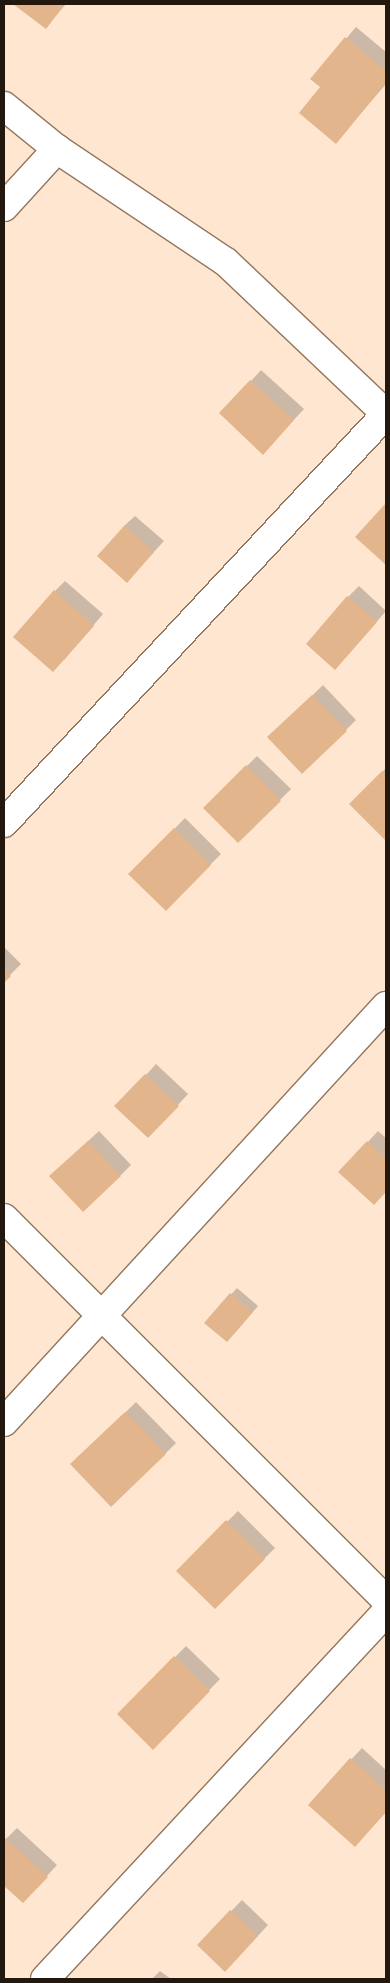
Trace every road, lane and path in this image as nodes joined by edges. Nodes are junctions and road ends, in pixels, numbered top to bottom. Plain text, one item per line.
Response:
1 (4, 106) edge
2 (57, 149) junction
3 (4, 207) edge
4 (386, 414) edge
5 (4, 823) edge
6 (386, 1006) edge
7 (4, 1218) edge
8 (103, 1316) junction
9 (4, 1422) edge
10 (386, 1600) edge
11 (386, 1612) edge
12 (45, 1979) edge

1 - 2 lane
2 - 3 lane
2 - 4 lane
4 - 5 lane
6 - 8 lane
7 - 8 lane
8 - 9 lane
8 - 10 lane
11 - 12 lane

